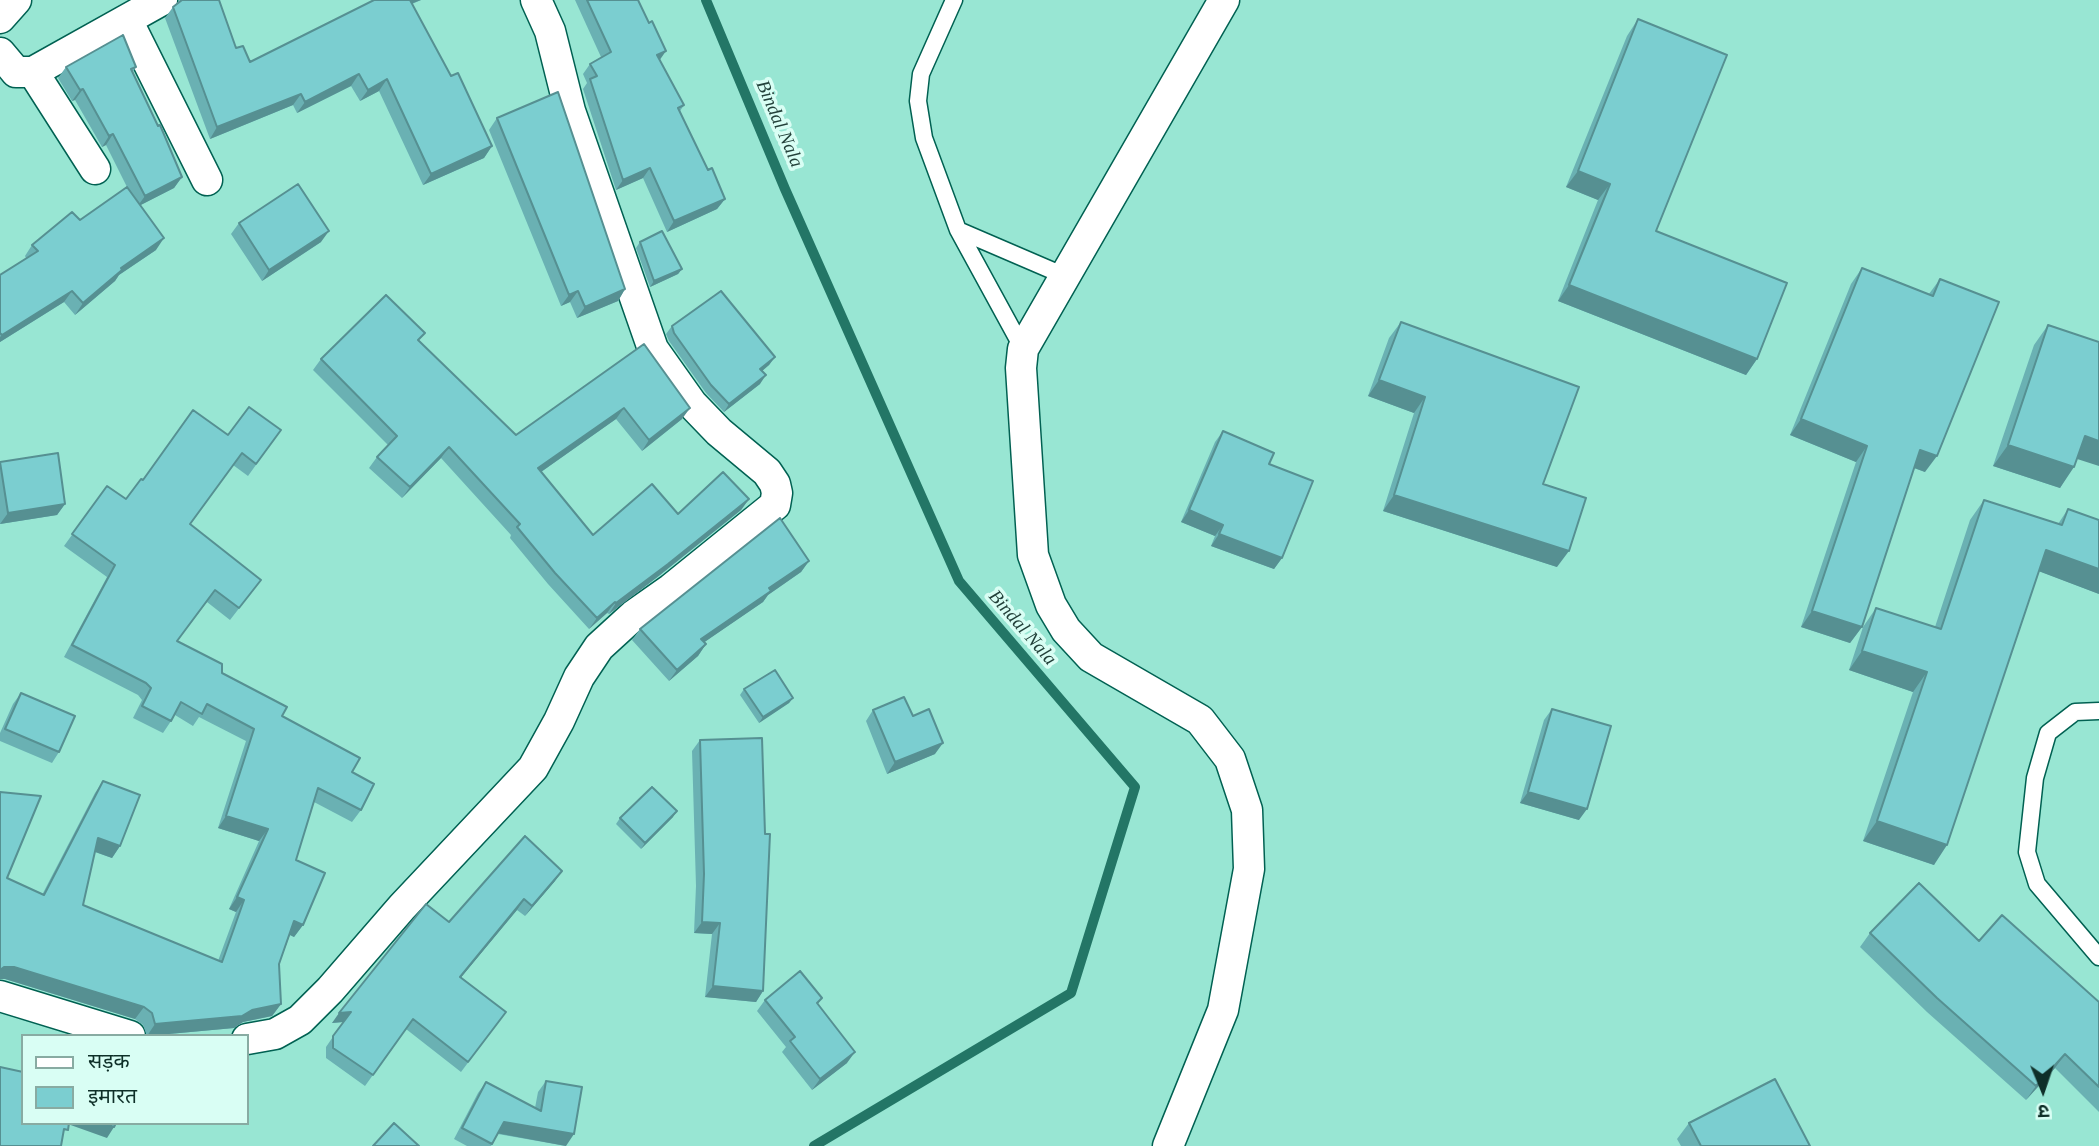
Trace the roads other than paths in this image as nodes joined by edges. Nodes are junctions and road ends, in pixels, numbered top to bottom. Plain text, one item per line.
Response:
1 (16, 0) edge
2 (162, 0) edge
3 (536, 0) edge
4 (954, 0) edge
5 (1224, 0) edge
6 (0, 18) edge
7 (127, 20) junction
8 (0, 53) edge
9 (33, 72) junction
10 (94, 169) dead end
11 (207, 180) dead end
12 (958, 230) junction
13 (1065, 276) junction
14 (1023, 349) junction
15 (2099, 711) edge
16 (2099, 957) edge
17 (0, 996) edge
18 (124, 1034) edge
19 (248, 1039) edge
20 (1168, 1146) edge

1 - 6 street
2 - 7 street
3 - 19 street
4 - 12 lane
5 - 13 street
7 - 9 street
7 - 11 street
8 - 9 street
9 - 10 street
12 - 13 lane
12 - 14 lane
13 - 14 street
14 - 20 street
15 - 16 lane
17 - 18 street

